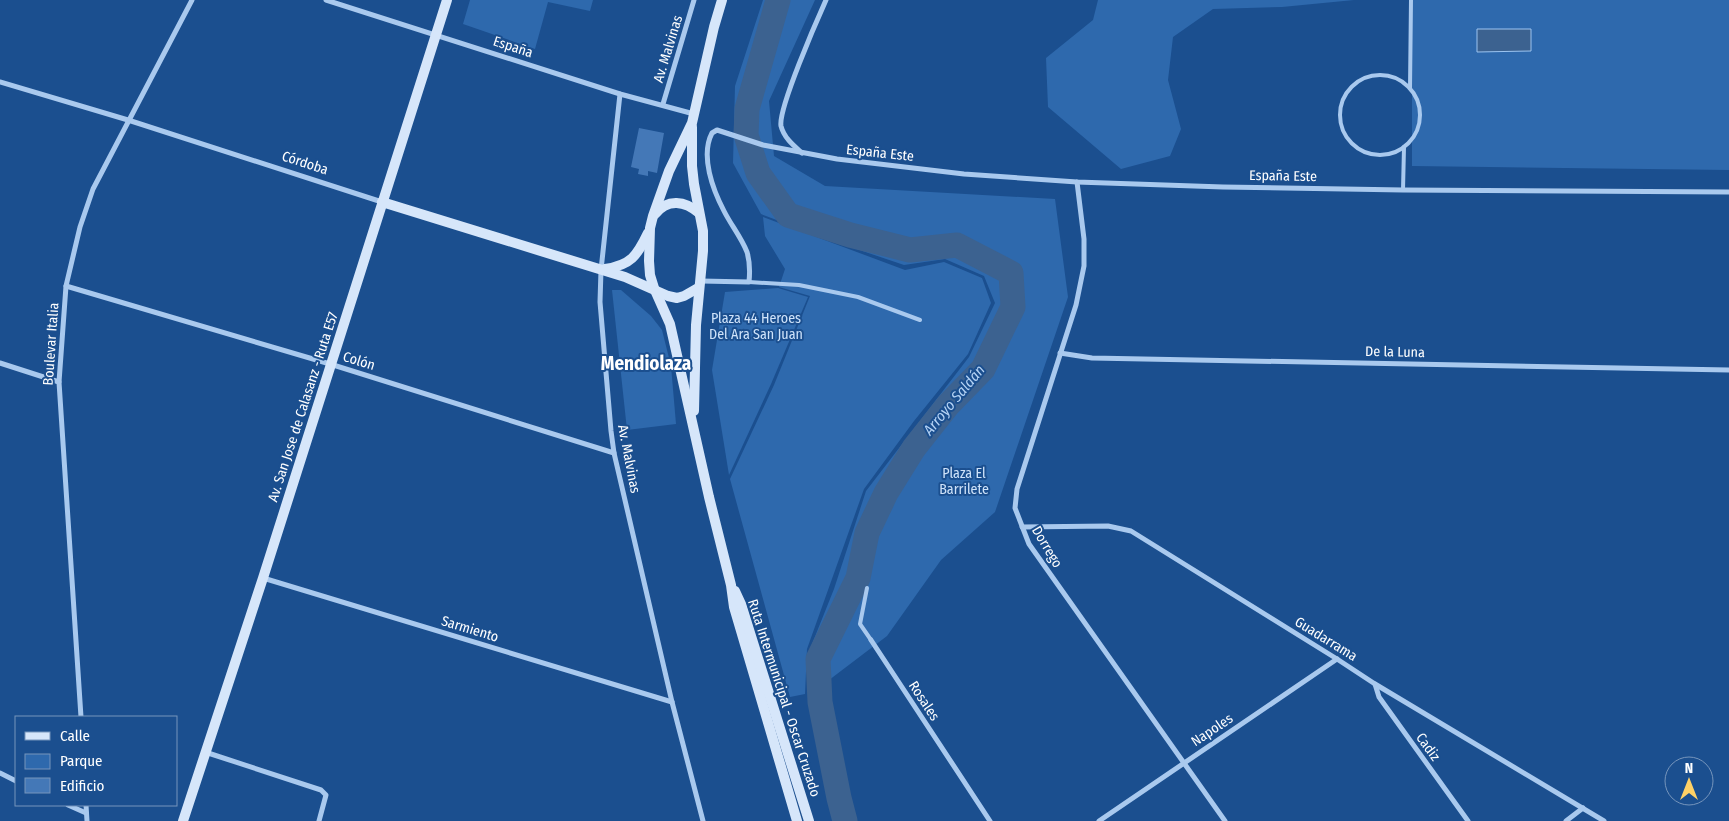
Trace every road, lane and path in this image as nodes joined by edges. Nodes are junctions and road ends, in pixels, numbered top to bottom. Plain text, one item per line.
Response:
1 (192, 0) edge
2 (326, 0) edge
3 (447, 0) edge
4 (694, 0) edge
5 (722, 0) edge
6 (826, 0) edge
7 (1411, 0) edge
8 (436, 34) junction
9 (0, 82) edge
10 (1410, 88) junction
11 (620, 94) junction
12 (663, 104) junction
13 (693, 119) junction
14 (128, 120) junction
15 (1404, 147) junction
16 (803, 154) junction
17 (1077, 182) junction
18 (1403, 190) junction
19 (1729, 192) edge
20 (382, 202) junction
21 (700, 213) junction
22 (652, 216) junction
23 (650, 228) junction
24 (601, 270) junction
25 (749, 282) junction
26 (700, 284) junction
27 (66, 286) junction
28 (654, 288) junction
29 (920, 320) dead end
30 (1060, 353) junction
31 (0, 363) edge
32 (330, 364) junction
33 (1729, 370) edge
34 (58, 382) junction
35 (694, 429) junction
36 (614, 453) junction
37 (1022, 527) junction
38 (262, 578) junction
39 (732, 585) junction
40 (867, 588) dead end
41 (871, 640) joint
42 (1337, 658) junction
43 (1375, 684) junction
44 (672, 702) junction
45 (81, 716) edge
46 (205, 752) junction
47 (1183, 762) junction
48 (0, 774) edge
49 (15, 781) edge
50 (70, 806) edge
51 (86, 806) edge
52 (1584, 808) junction
53 (86, 813) junction
54 (87, 821) edge
55 (183, 821) edge
56 (319, 821) edge
57 (703, 821) edge
58 (797, 821) edge
59 (809, 821) edge
60 (990, 821) edge
61 (1099, 821) edge
62 (1225, 821) edge
63 (1468, 821) edge
64 (1566, 821) edge
65 (1604, 821) edge

1 - 14 street, Boulevar Italia
2 - 8 street, España
3 - 8 main road, Av. San Jose de Calasanz - Ruta E57
4 - 12 street, Av. Malvinas
5 - 13 main road, Ruta Intermunicipal - Oscar Cruzado
6 - 16 street
7 - 10 lane
8 - 11 street, España
8 - 20 main road, Av. San Jose de Calasanz - Ruta E57
9 - 14 street, Córdoba
10 - 15 lane
10 - 15 lane
11 - 12 street, España
11 - 24 street, Av. Malvinas
12 - 13 street, España
13 - 21 main road, Ruta Intermunicipal - Oscar Cruzado
13 - 22 main road, Ruta Intermunicipal - Oscar Cruzado
14 - 20 street, Córdoba
14 - 27 street, Boulevar Italia
15 - 18 lane
16 - 17 street, España Este
16 - 25 street, España Este
17 - 18 street, España Este
17 - 30 street, Dorrego
18 - 19 street, España Este
20 - 24 main road, Córdoba
20 - 32 main road, Av. San Jose de Calasanz - Ruta E57
21 - 22 main road
21 - 26 main road, Ruta Intermunicipal - Oscar Cruzado
22 - 23 main road, Ruta Intermunicipal - Oscar Cruzado
23 - 24 main road
23 - 28 main road, Ruta Intermunicipal - Oscar Cruzado
24 - 28 main road, Córdoba
24 - 36 street, Av. Malvinas
25 - 26 street
25 - 29 lane
26 - 28 main road
26 - 35 main road, Ruta Intermunicipal - Oscar Cruzado
27 - 32 street, Colón
27 - 34 street, Boulevar Italia
28 - 35 main road, Ruta Intermunicipal - Oscar Cruzado
30 - 33 street, De la Luna
30 - 37 street, Dorrego
31 - 34 street
32 - 36 street, Colón
32 - 38 main road, Av. San Jose de Calasanz - Ruta E57
34 - 45 street, Boulevar Italia
35 - 39 main road, Ruta Intermunicipal - Oscar Cruzado
36 - 44 street, Av. Malvinas
37 - 42 street, Guadarrama
37 - 47 street, Dorrego
38 - 44 street, Sarmiento
38 - 46 main road, Av. San Jose de Calasanz - Ruta E57
39 - 58 main road, Ruta Intermunicipal - Oscar Cruzado
39 - 59 main road, Ruta Intermunicipal - Oscar Cruzado
40 - 41 lane, Rosales
41 - 60 street, Rosales
42 - 43 street, Guadarrama
42 - 47 street, Napoles
43 - 52 street, Guadarrama
43 - 63 street, Cadiz
44 - 57 street, Av. Malvinas
46 - 55 main road, Av. San Jose de Calasanz - Ruta E57
46 - 56 street
47 - 61 street, Napoles
47 - 62 street, Dorrego
48 - 49 street
50 - 53 street
51 - 53 street
52 - 64 street
52 - 65 street, Guadarrama
53 - 54 street

